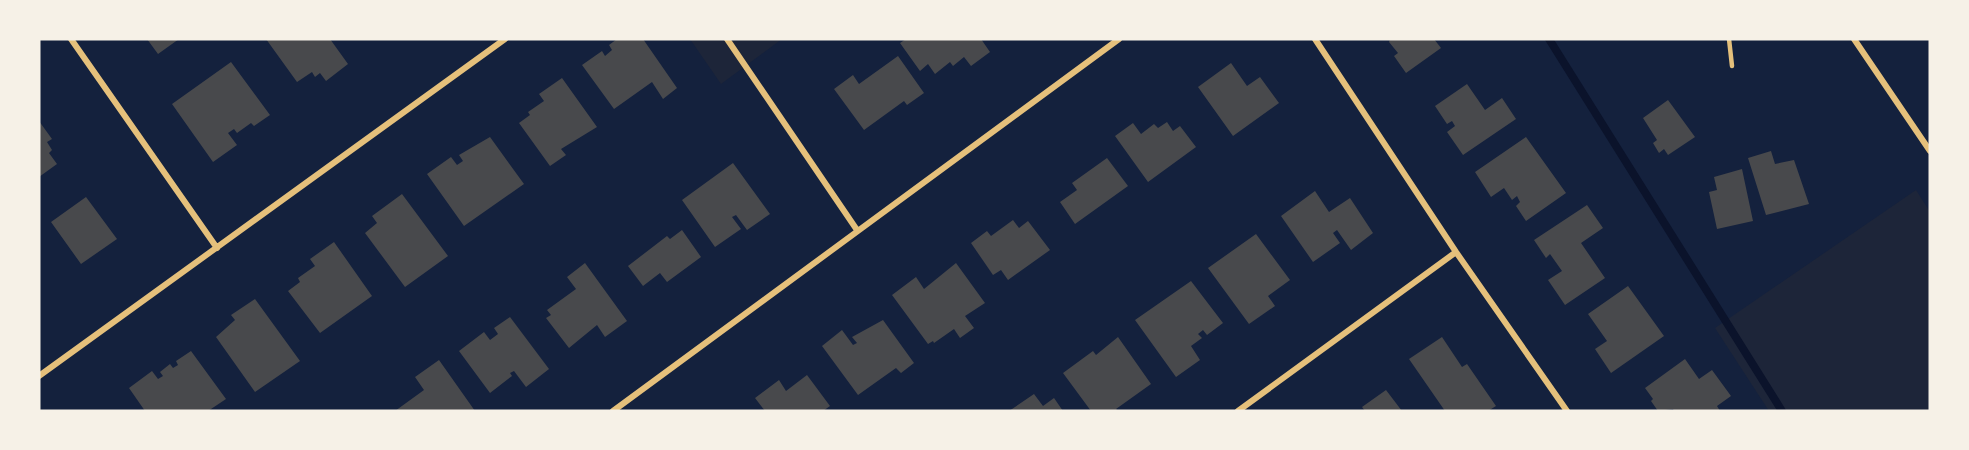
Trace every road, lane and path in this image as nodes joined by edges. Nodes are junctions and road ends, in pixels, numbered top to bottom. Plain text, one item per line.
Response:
1 (71, 39) edge
2 (505, 39) edge
3 (727, 39) edge
4 (1119, 39) edge
5 (1315, 39) edge
6 (1729, 39) edge
7 (1854, 39) edge
8 (1732, 66) dead end
9 (1930, 151) edge
10 (857, 230) junction
11 (217, 248) junction
12 (1456, 252) junction
13 (39, 376) edge
14 (613, 411) edge
15 (1238, 411) edge
16 (1567, 411) edge

1 - 11 street
2 - 11 street
3 - 10 street
4 - 10 street
5 - 12 street
6 - 8 lane
7 - 9 street
10 - 14 street
11 - 13 street
12 - 15 street
12 - 16 street

